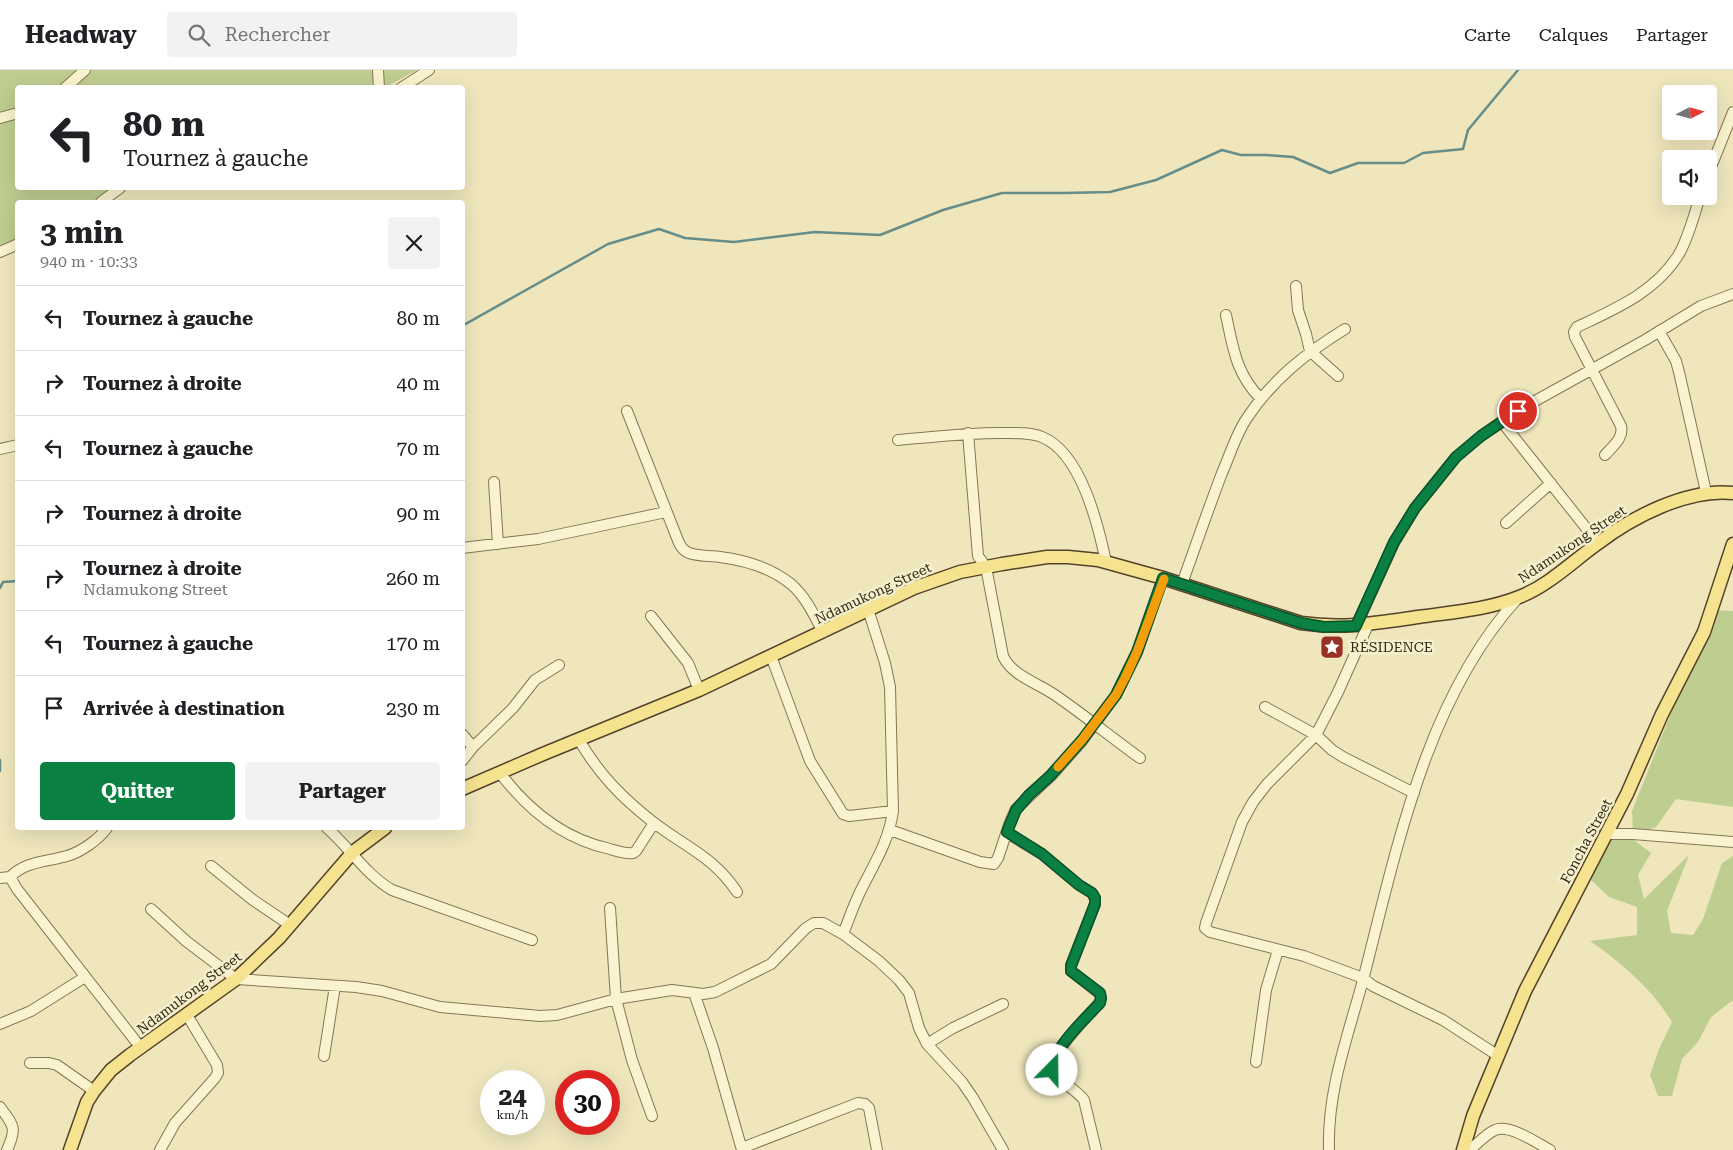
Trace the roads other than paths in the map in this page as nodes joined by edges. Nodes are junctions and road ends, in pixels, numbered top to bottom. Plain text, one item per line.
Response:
1 (84, 70) edge
2 (378, 70) edge
3 (429, 70) edge
4 (68, 85) edge
5 (379, 85) edge
6 (406, 85) edge
7 (1733, 112) edge
8 (15, 114) edge
9 (0, 118) edge
10 (1717, 152) edge
11 (117, 190) edge
12 (105, 200) edge
13 (1697, 205) edge
14 (15, 245) edge
15 (0, 252) edge
16 (1296, 286) dead end
17 (1733, 294) edge
18 (1226, 315) dead end
19 (1345, 328) dead end
20 (1660, 331) junction
21 (1310, 351) junction
22 (1592, 370) junction
23 (1338, 376) dead end
24 (1261, 399) junction
25 (627, 411) dead end
26 (1502, 422) junction
27 (968, 433) junction
28 (898, 440) dead end
29 (15, 446) edge
30 (0, 449) edge
31 (1605, 455) dead end
32 (494, 482) dead end
33 (1550, 483) junction
34 (1706, 492) junction
35 (1733, 493) edge
36 (666, 512) junction
37 (1506, 523) dead end
38 (1598, 543) junction
39 (498, 544) junction
40 (1733, 544) edge
41 (465, 548) edge
42 (1106, 562) junction
43 (986, 567) junction
44 (1163, 578) junction
45 (1182, 584) junction
46 (1519, 597) junction
47 (868, 610) junction
48 (652, 616) dead end
49 (1362, 625) junction
50 (823, 632) junction
51 (771, 656) junction
52 (559, 665) dead end
53 (699, 690) junction
54 (1265, 707) dead end
55 (1094, 724) junction
56 (1316, 735) junction
57 (465, 738) edge
58 (579, 740) junction
59 (473, 747) junction
60 (465, 757) edge
61 (1140, 758) dead end
62 (500, 773) junction
63 (465, 788) edge
64 (1414, 792) junction
65 (893, 811) junction
66 (654, 822) junction
67 (105, 830) edge
68 (329, 830) edge
69 (382, 830) edge
70 (890, 830) junction
71 (1007, 832) junction
72 (1606, 834) junction
73 (1733, 842) edge
74 (353, 852) junction
75 (211, 866) dead end
76 (5, 878) edge
77 (737, 892) dead end
78 (610, 908) dead end
79 (151, 909) dead end
80 (290, 925) junction
81 (843, 934) junction
82 (532, 940) dead end
83 (1278, 950) junction
84 (85, 976) junction
85 (1364, 978) junction
86 (236, 979) junction
87 (335, 986) junction
88 (694, 993) junction
89 (616, 999) junction
90 (1003, 1004) dead end
91 (187, 1015) junction
92 (0, 1024) edge
93 (927, 1044) junction
94 (141, 1048) junction
95 (1497, 1055) junction
96 (324, 1056) dead end
97 (1256, 1062) dead end
98 (30, 1063) dead end
99 (94, 1090) junction
100 (0, 1107) edge
101 (652, 1116) dead end
102 (742, 1149) edge
103 (7, 1150) edge
104 (70, 1150) edge
105 (160, 1150) edge
106 (877, 1150) edge
107 (1003, 1150) edge
108 (1096, 1150) edge
109 (1329, 1150) edge
110 (1463, 1150) edge
111 (1470, 1150) edge
112 (1550, 1150) edge

1 - 4 street
2 - 5 street
3 - 6 street
7 - 10 street
8 - 9 street
11 - 12 street
13 - 22 street
14 - 15 street
16 - 21 street
17 - 20 street
18 - 24 street
19 - 21 street
20 - 22 street
20 - 34 street
21 - 23 street
21 - 24 street
22 - 26 street
22 - 31 street
24 - 45 street
25 - 36 street
26 - 33 street
26 - 49 street
27 - 28 street
27 - 42 street
27 - 43 street
29 - 30 street
32 - 39 street
33 - 37 street
33 - 38 street
34 - 35 main road, Ndamukong Street
34 - 38 main road, Ndamukong Street
36 - 39 street
36 - 50 street
38 - 46 main road, Ndamukong Street
39 - 41 street
40 - 72 main road, Foncha Street
42 - 43 main road, Ndamukong Street
42 - 44 main road, Ndamukong Street
43 - 47 main road, Ndamukong Street
43 - 55 street
44 - 45 main road, Ndamukong Street
44 - 55 street
45 - 49 main road, Ndamukong Street
46 - 49 main road, Ndamukong Street
46 - 64 street
47 - 50 main road, Ndamukong Street
47 - 65 street
48 - 53 street
49 - 56 street
50 - 51 main road, Ndamukong Street
51 - 53 main road, Ndamukong Street
51 - 65 street
52 - 59 street
53 - 58 main road, Ndamukong Street
54 - 56 street
55 - 61 street
55 - 71 street
56 - 64 street
56 - 83 street
57 - 59 street
58 - 62 main road, Ndamukong Street
58 - 66 street
59 - 60 street
62 - 63 main road, Ndamukong Street
62 - 66 street
64 - 85 street
65 - 70 street
66 - 77 street
67 - 76 street
68 - 74 street
69 - 74 main road, Ndamukong Street
70 - 71 street
70 - 81 street
71 - 108 street
72 - 73 street
72 - 95 main road, Foncha Street
74 - 80 main road, Ndamukong Street
74 - 82 street
75 - 80 street
76 - 84 street
78 - 89 street
79 - 86 street
80 - 86 main road, Ndamukong Street
81 - 88 street
81 - 93 street
83 - 85 street
83 - 97 street
84 - 92 street
84 - 94 street
85 - 95 street
85 - 109 street
86 - 87 street
86 - 91 main road, Ndamukong Street
87 - 89 street
87 - 96 street
88 - 89 street
88 - 102 street
89 - 101 street
90 - 93 street
91 - 94 main road, Ndamukong Street
91 - 105 street
93 - 107 street
94 - 99 main road, Ndamukong Street
95 - 110 main road, Foncha Street
98 - 99 street
99 - 104 main road, Ndamukong Street
100 - 103 street
102 - 106 street
111 - 112 street

